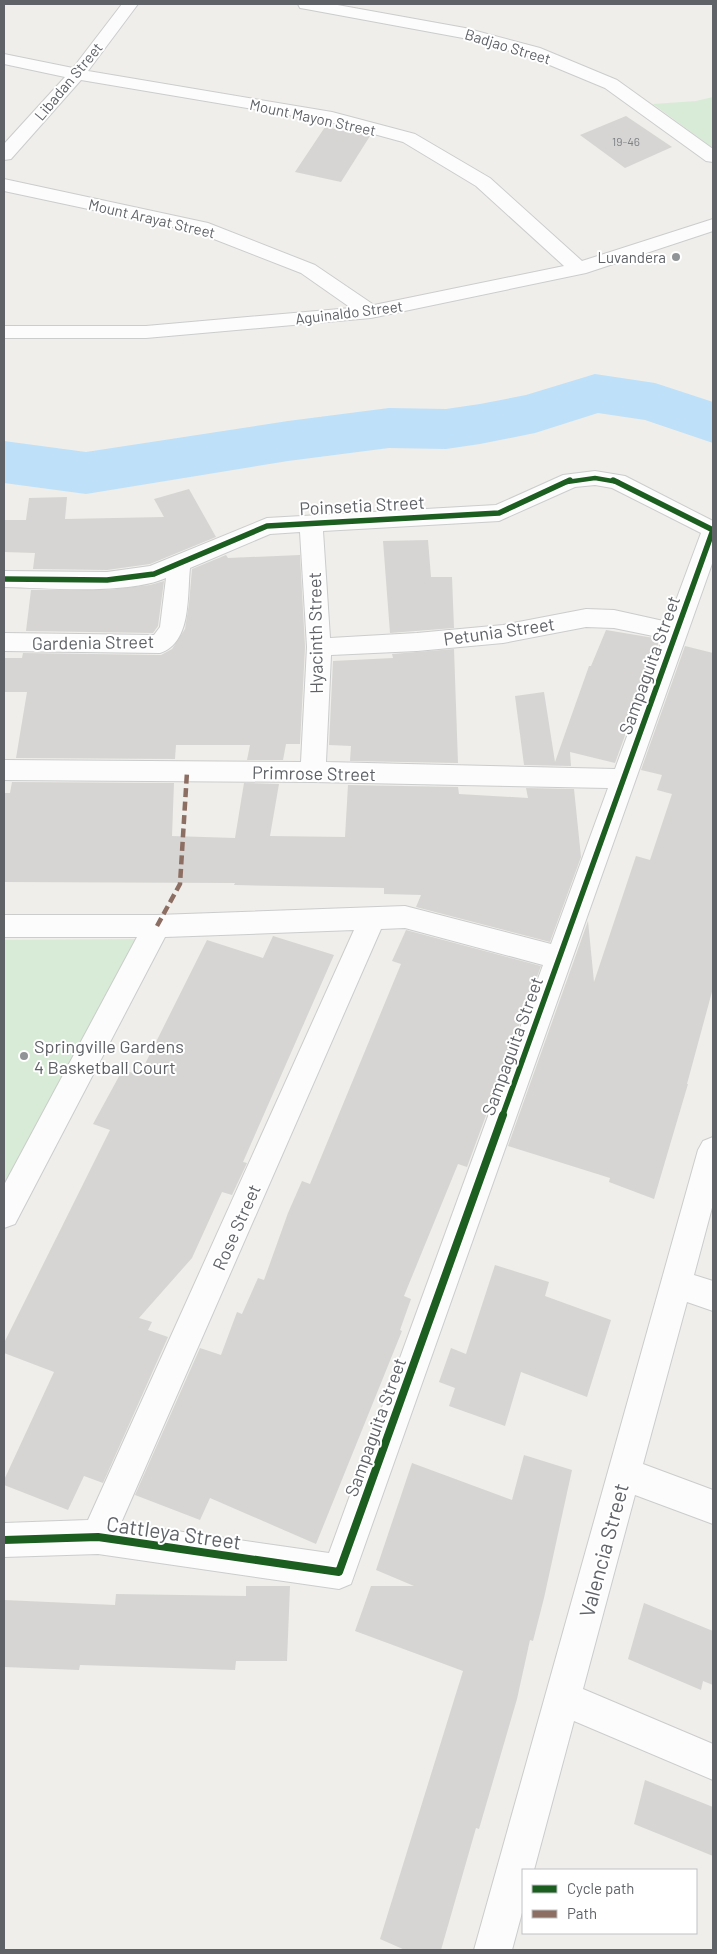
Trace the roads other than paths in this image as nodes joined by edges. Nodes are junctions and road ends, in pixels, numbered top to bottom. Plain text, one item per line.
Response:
1 (130, 4) edge
2 (306, 4) edge
3 (348, 7) edge
4 (4, 59) edge
5 (77, 74) junction
6 (4, 155) edge
7 (713, 157) edge
8 (4, 185) edge
9 (713, 225) edge
10 (579, 269) junction
11 (371, 312) junction
12 (4, 332) edge
13 (311, 523) junction
14 (713, 530) edge
15 (180, 565) junction
16 (4, 579) edge
17 (677, 632) junction
18 (4, 642) edge
19 (319, 647) junction
20 (4, 770) edge
21 (313, 772) junction
22 (624, 779) junction
23 (373, 917) junction
24 (4, 926) edge
25 (157, 926) junction
26 (560, 958) junction
27 (713, 1150) edge
28 (4, 1214) edge
29 (677, 1284) junction
30 (713, 1296) edge
31 (624, 1474) junction
32 (713, 1507) edge
33 (98, 1537) junction
34 (4, 1540) edge
35 (339, 1572) joint
36 (562, 1698) junction
37 (713, 1762) edge
38 (493, 1950) edge

1 - 5 street, Libadan Street
2 - 3 street, Badjao Street
3 - 7 street, Badjao Street
4 - 5 street, Mount Mayon Street
5 - 6 street, Libadan Street
5 - 10 street, Mount Mayon Street
8 - 11 street, Mount Arayat Street
9 - 10 street, Aguinaldo Street
10 - 11 street, Aguinaldo Street
11 - 12 street, Aguinaldo Street
13 - 14 street, Poinsetia Street
13 - 15 street, Poinsetia Street
13 - 19 street, Hyacinth Street
14 - 17 street, Sampaguita Street
15 - 16 street, Poinsetia Street
15 - 18 street, Gardenia Street
17 - 19 street, Petunia Street
17 - 22 street, Sampaguita Street
19 - 21 street, Hyacinth Street
20 - 21 street, Primrose Street
21 - 22 street, Primrose Street
22 - 26 street, Sampaguita Street
23 - 25 street
23 - 26 street
23 - 33 street, Rose Street
24 - 25 street
25 - 28 street
26 - 35 street, Sampaguita Street
27 - 29 street, Valencia Street
29 - 30 street
29 - 31 street, Valencia Street
31 - 32 street
31 - 36 street, Valencia Street
33 - 34 street, Cattleya Street
33 - 35 street, Cattleya Street
36 - 37 street
36 - 38 street, Valencia Street

